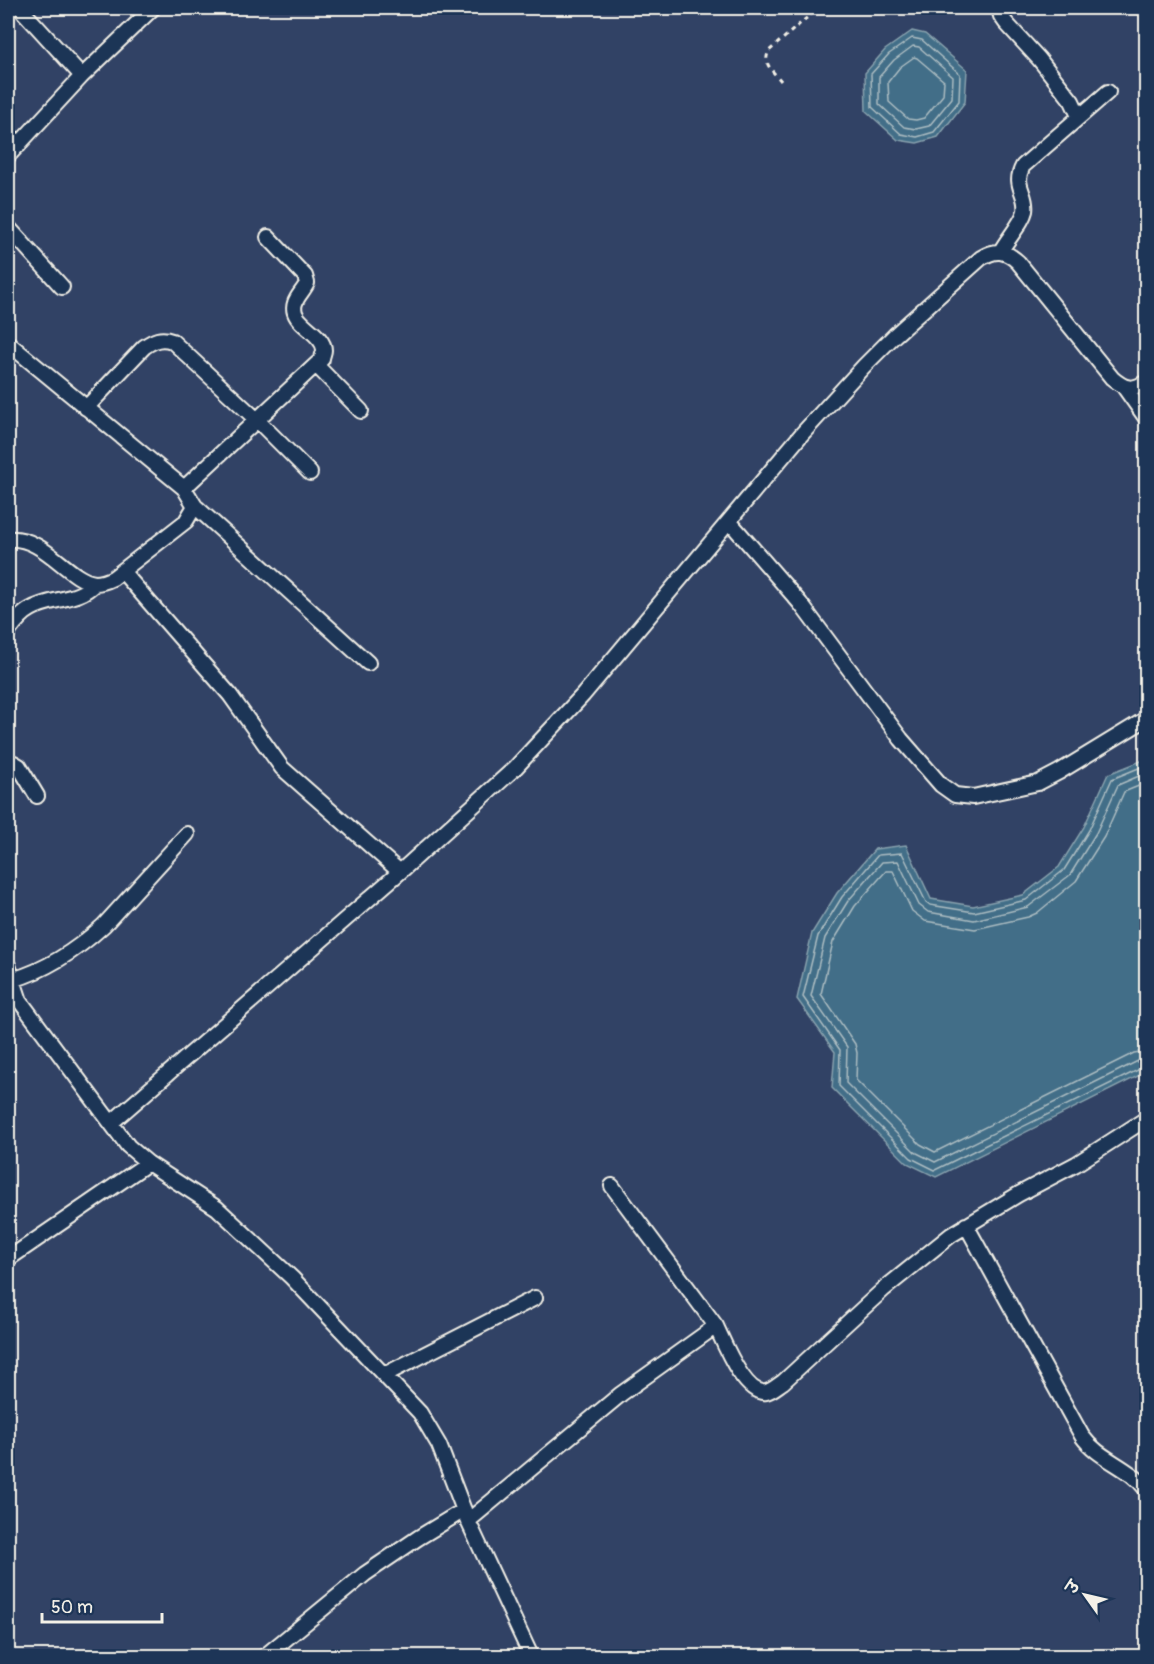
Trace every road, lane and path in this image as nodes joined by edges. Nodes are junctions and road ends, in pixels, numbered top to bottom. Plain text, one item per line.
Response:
1 (20, 8) edge
2 (818, 8) edge
3 (999, 8) edge
4 (148, 9) edge
5 (82, 76) junction
6 (781, 81) dead end
7 (1107, 92) dead end
8 (1079, 116) junction
9 (8, 133) edge
10 (19, 145) junction
11 (8, 156) edge
12 (8, 227) edge
13 (268, 237) dead end
14 (1000, 251) junction
15 (62, 287) dead end
16 (8, 343) edge
17 (316, 365) junction
18 (1146, 382) edge
19 (1124, 387) junction
20 (86, 408) junction
21 (361, 411) dead end
22 (1146, 418) edge
23 (258, 420) junction
24 (310, 473) dead end
25 (184, 488) junction
26 (195, 506) junction
27 (729, 521) junction
28 (8, 539) edge
29 (122, 572) junction
30 (96, 583) junction
31 (8, 632) edge
32 (369, 663) dead end
33 (1146, 719) edge
34 (8, 763) edge
35 (38, 796) dead end
36 (187, 834) dead end
37 (400, 872) junction
38 (8, 965) edge
39 (12, 980) junction
40 (1146, 1119) edge
41 (111, 1123) junction
42 (148, 1163) junction
43 (612, 1186) dead end
44 (966, 1225) junction
45 (8, 1259) edge
46 (535, 1298) dead end
47 (716, 1326) junction
48 (384, 1375) junction
49 (1146, 1489) edge
50 (466, 1516) junction
51 (265, 1656) edge
52 (531, 1656) edge

1 - 5 street
2 - 6 path
3 - 8 street
4 - 5 street
5 - 10 street
7 - 8 street
8 - 14 street
9 - 10 street
10 - 11 street
12 - 15 street
13 - 17 street
14 - 19 street
14 - 27 street
16 - 20 street
17 - 21 street
17 - 23 street
18 - 19 street
19 - 22 street
20 - 23 street
20 - 25 street
23 - 24 street
23 - 25 street
25 - 26 street
26 - 29 street
26 - 32 street
27 - 33 street
27 - 37 street
28 - 30 street
29 - 30 street
29 - 37 street
30 - 31 street
34 - 35 street
36 - 39 street
37 - 41 street
38 - 39 street
39 - 41 street
40 - 44 street
41 - 42 street
42 - 45 street
42 - 48 street
43 - 47 street
44 - 47 street
44 - 49 street
46 - 48 street
47 - 50 street
48 - 50 street
50 - 51 street
50 - 52 street

